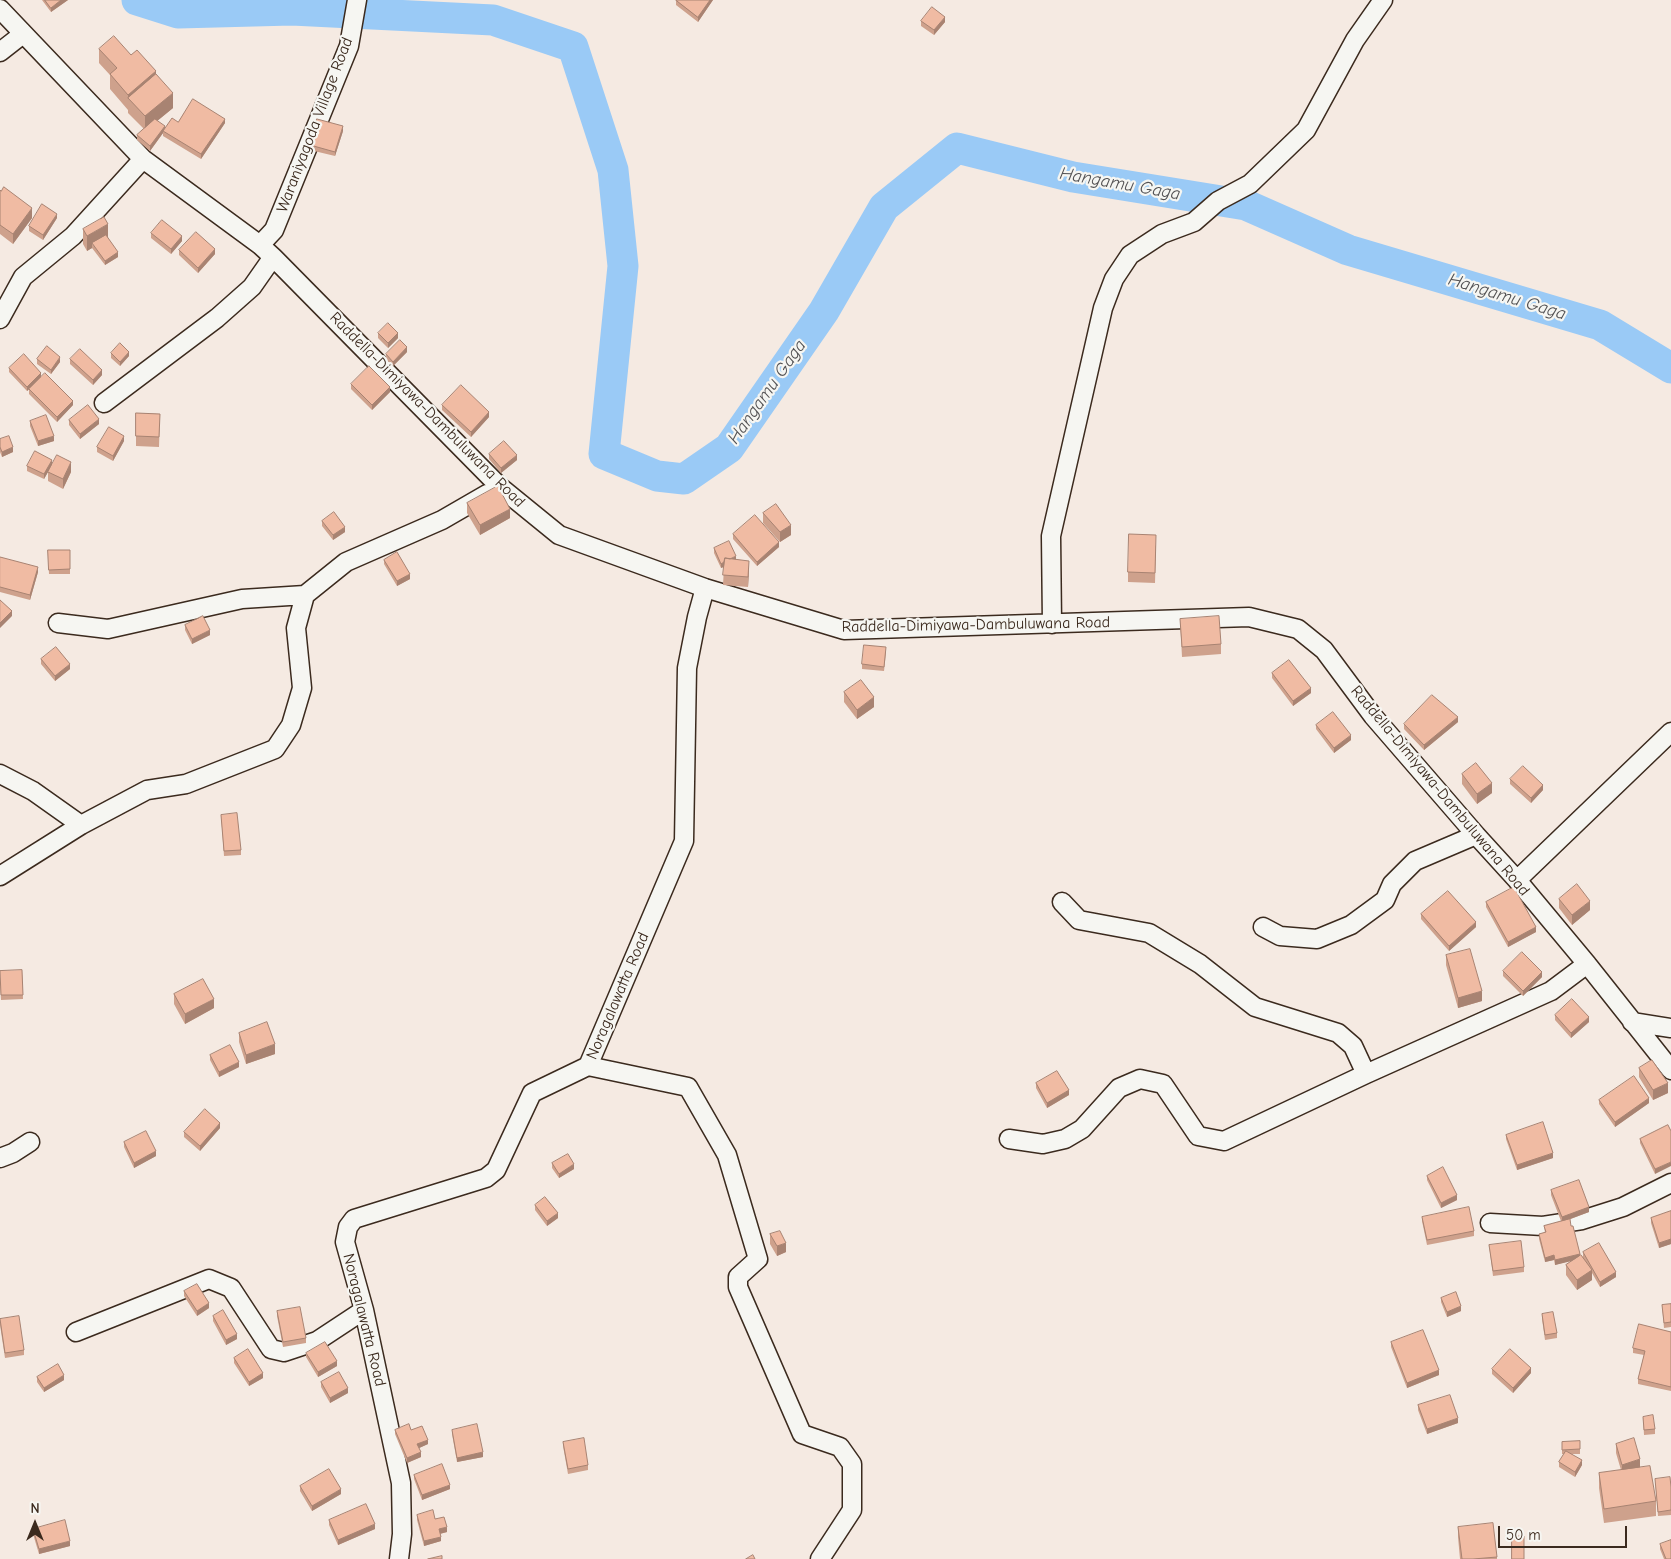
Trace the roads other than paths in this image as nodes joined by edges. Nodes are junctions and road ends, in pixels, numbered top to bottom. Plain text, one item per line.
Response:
1 (357, 0) edge
2 (1383, 0) edge
3 (0, 9) edge
4 (23, 34) junction
5 (0, 52) edge
6 (142, 159) junction
7 (267, 251) junction
8 (0, 319) edge
9 (104, 403) dead end
10 (500, 487) junction
11 (705, 588) junction
12 (305, 595) junction
13 (58, 623) dead end
14 (1052, 624) junction
15 (1671, 732) edge
16 (0, 774) edge
17 (81, 825) junction
18 (1476, 835) junction
19 (0, 876) edge
20 (1517, 880) junction
21 (1062, 902) dead end
22 (1262, 927) dead end
23 (1587, 964) junction
24 (1632, 1022) junction
25 (1671, 1028) edge
26 (588, 1066) junction
27 (1671, 1070) edge
28 (1366, 1074) junction
29 (1008, 1140) dead end
30 (30, 1142) dead end
31 (0, 1158) edge
32 (1671, 1183) edge
33 (1490, 1223) dead end
34 (364, 1310) junction
35 (76, 1332) dead end
36 (400, 1559) edge
37 (820, 1559) edge

1 - 7 street, Waraniyagoda Village Road
2 - 14 street
3 - 4 street, Raddella-Dimiyawa-Dambuluwana Road
4 - 5 street
4 - 6 street, Raddella-Dimiyawa-Dambuluwana Road
6 - 7 street, Raddella-Dimiyawa-Dambuluwana Road
6 - 8 street
7 - 9 street, Waraniyagoda Village Road
7 - 10 street, Raddella-Dimiyawa-Dambuluwana Road
10 - 11 street, Raddella-Dimiyawa-Dambuluwana Road
10 - 12 street
11 - 14 street, Raddella-Dimiyawa-Dambuluwana Road
11 - 26 street, Noragalawatta Road
12 - 13 street
12 - 17 street
14 - 18 street, Raddella-Dimiyawa-Dambuluwana Road
15 - 20 street
16 - 17 street
17 - 19 street
18 - 20 street, Raddella-Dimiyawa-Dambuluwana Road
18 - 22 street
20 - 23 street, Raddella-Dimiyawa-Dambuluwana Road
21 - 28 street
23 - 24 street, Raddella-Dimiyawa-Dambuluwana Road
23 - 28 street
24 - 25 street
24 - 27 street, Raddella-Dimiyawa-Dambuluwana Road
26 - 34 street, Noragalawatta Road
26 - 37 street
28 - 29 street
30 - 31 street
32 - 33 street
34 - 35 street
34 - 36 street, Noragalawatta Road

